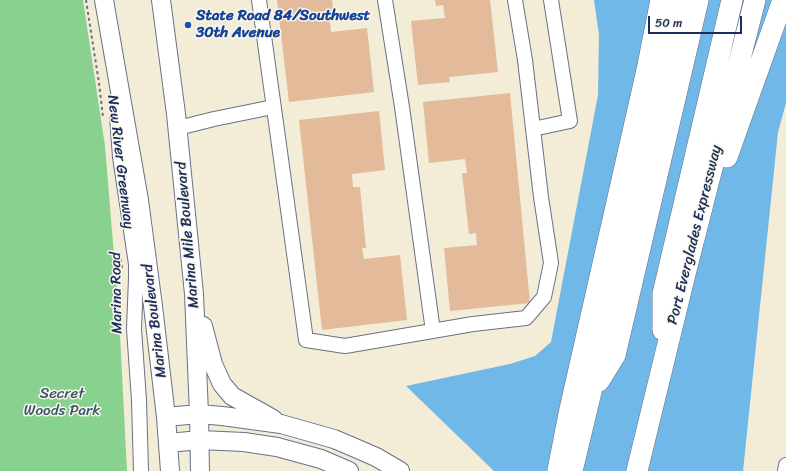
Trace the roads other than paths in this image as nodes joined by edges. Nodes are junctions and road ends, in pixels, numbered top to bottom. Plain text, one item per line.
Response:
1 (104, 0) edge
2 (161, 0) edge
3 (258, 0) edge
4 (385, 0) edge
5 (515, 0) edge
6 (552, 0) edge
7 (661, 0) edge
8 (680, 0) edge
9 (698, 0) edge
10 (732, 0) edge
11 (755, 0) edge
12 (783, 0) edge
13 (115, 66) junction
14 (273, 107) junction
15 (178, 128) junction
16 (533, 129) junction
17 (685, 274) junction
18 (194, 294) junction
19 (433, 331) junction
20 (663, 366) junction
21 (590, 396) junction
22 (199, 414) junction
23 (166, 417) junction
24 (281, 424) junction
25 (200, 440) junction
26 (168, 443) junction
27 (786, 465) edge
28 (141, 471) edge
29 (170, 471) edge
30 (200, 471) edge
31 (349, 471) edge
32 (400, 471) edge
33 (558, 471) edge
34 (572, 471) edge
35 (637, 471) edge
36 (786, 471) edge

1 - 13 main road
2 - 15 main road, Marina Mile Boulevard
3 - 14 street
4 - 19 street
5 - 16 street
6 - 16 street
7 - 33 highway
8 - 21 highway
9 - 21 highway
10 - 20 highway
11 - 17 highway, Port Everglades Expressway
12 - 17 highway
13 - 23 main road, Marina Boulevard
13 - 28 street, Marina Road
14 - 15 street
14 - 19 street
15 - 18 main road, Marina Mile Boulevard
16 - 19 street
17 - 20 highway, Port Everglades Expressway
18 - 22 main road, Marina Mile Boulevard
18 - 24 main road
20 - 35 highway, Port Everglades Expressway
21 - 34 highway
22 - 23 main road
22 - 24 main road
22 - 25 main road, Marina Mile Boulevard
23 - 26 main road, Marina Boulevard
24 - 32 main road
25 - 26 main road
25 - 30 main road, Marina Mile Boulevard
25 - 31 main road
26 - 29 main road
27 - 36 street

